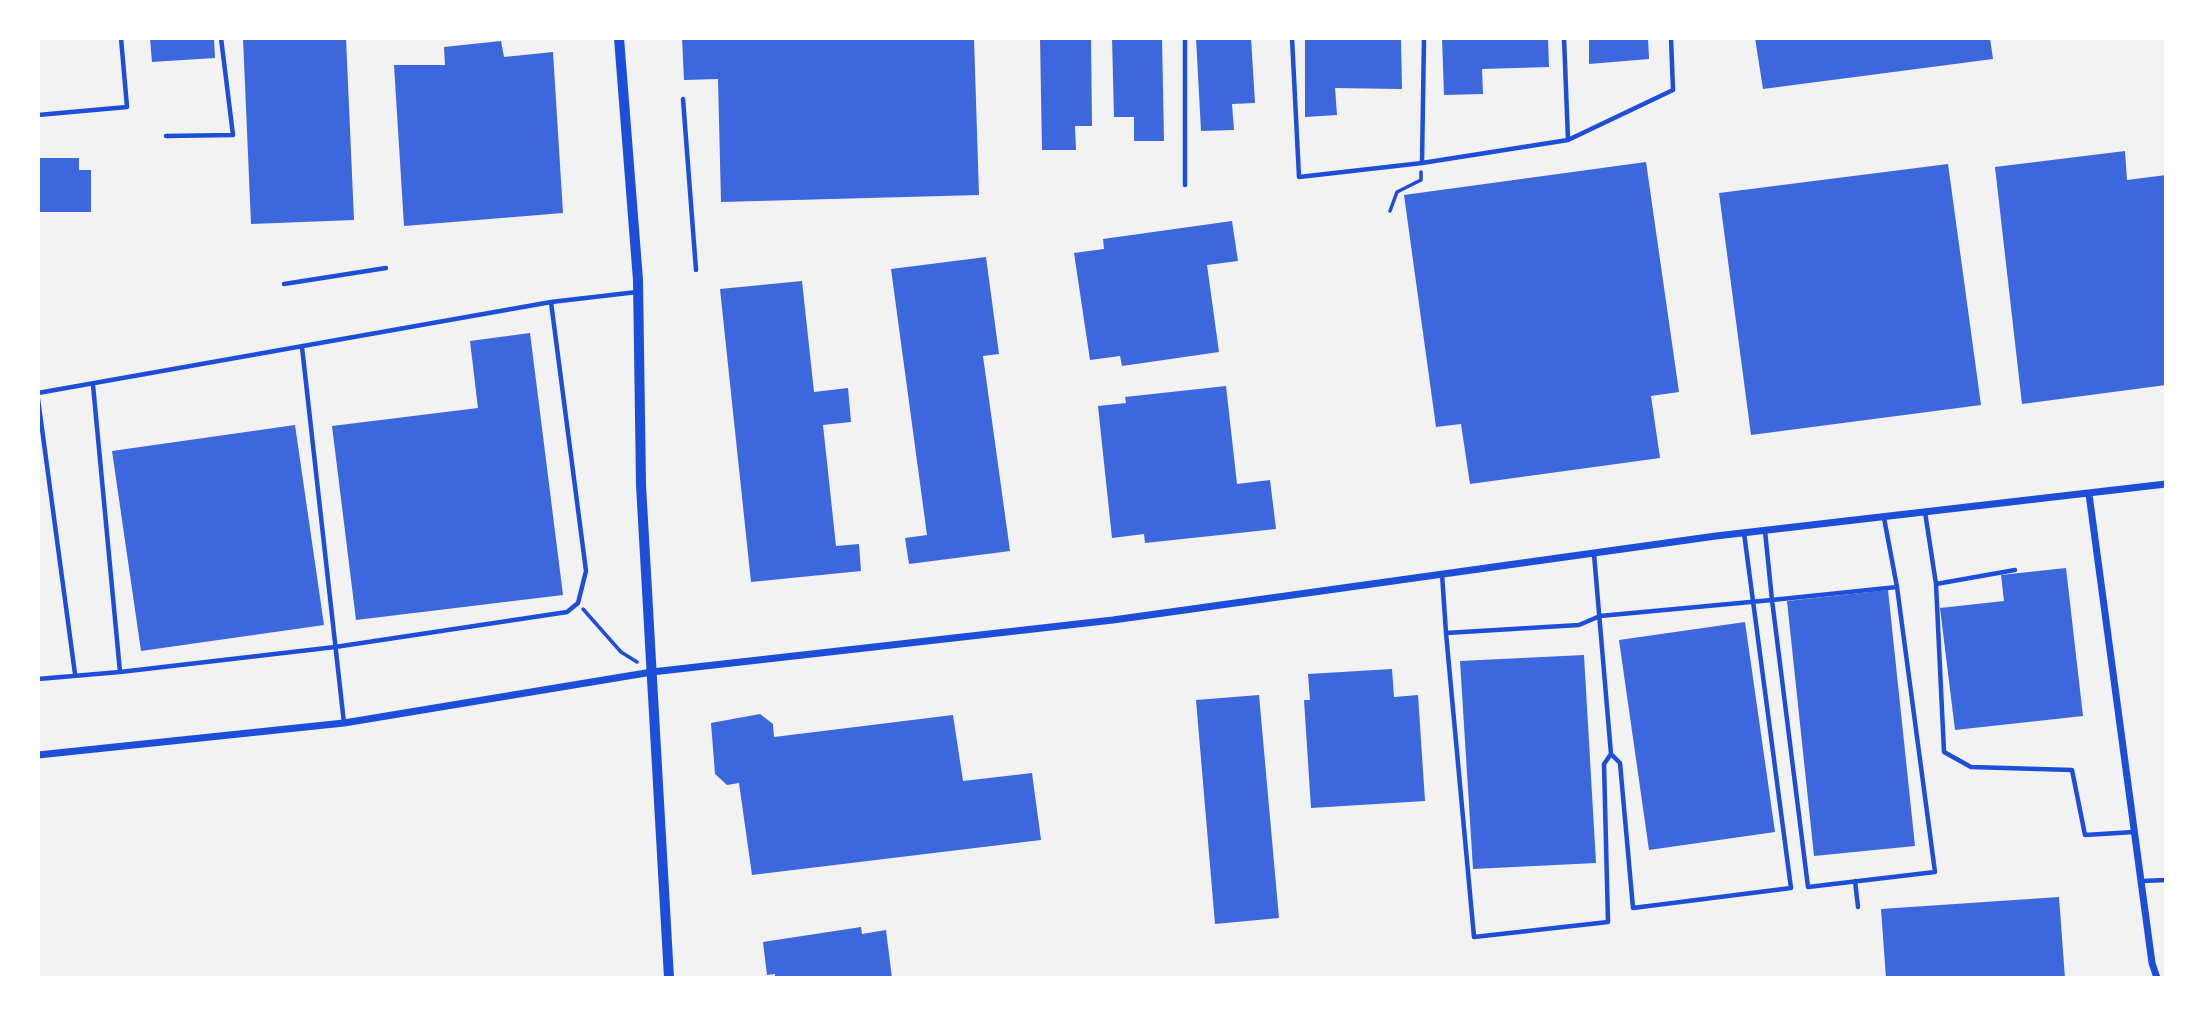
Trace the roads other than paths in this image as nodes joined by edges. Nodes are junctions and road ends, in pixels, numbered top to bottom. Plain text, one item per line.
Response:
1 (121, 38) edge
2 (221, 38) edge
3 (619, 38) edge
4 (1185, 38) edge
5 (1292, 38) edge
6 (1424, 38) edge
7 (1564, 38) edge
8 (1671, 38) edge
9 (683, 99) dead end
10 (38, 115) edge
11 (166, 136) dead end
12 (1568, 139) junction
13 (1422, 163) junction
14 (1185, 185) dead end
15 (386, 268) dead end
16 (696, 270) dead end
17 (284, 284) dead end
18 (638, 292) junction
19 (551, 302) junction
20 (302, 347) junction
21 (93, 386) junction
22 (38, 396) edge
23 (2165, 484) edge
24 (2089, 494) junction
25 (1925, 512) junction
26 (1884, 518) junction
27 (1765, 531) junction
28 (1744, 532) junction
29 (1594, 552) junction
30 (2015, 569) dead end
31 (1442, 574) junction
32 (1936, 584) junction
33 (1898, 587) junction
34 (1772, 600) junction
35 (1755, 601) junction
36 (1600, 616) junction
37 (1446, 633) junction
38 (335, 647) junction
39 (120, 672) junction
40 (652, 672) junction
41 (75, 674) junction
42 (38, 679) edge
43 (344, 723) junction
44 (1611, 754) junction
45 (38, 755) edge
46 (2134, 832) junction
47 (2165, 880) edge
48 (1854, 881) junction
49 (2141, 881) junction
50 (1858, 907) dead end
51 (669, 978) edge
52 (2157, 978) edge

1 - 10 lane
2 - 11 lane
3 - 18 street
4 - 14 lane
5 - 13 lane
6 - 13 lane
7 - 12 lane
8 - 12 lane
9 - 16 lane
12 - 13 lane
15 - 17 lane
18 - 19 lane
18 - 40 street
19 - 20 lane
19 - 38 lane
20 - 21 lane
20 - 38 lane
21 - 22 lane
21 - 39 lane
22 - 41 lane
23 - 24 street
24 - 25 street
24 - 46 street
25 - 26 street
25 - 32 lane
26 - 27 street
26 - 33 lane
27 - 28 street
27 - 34 lane
28 - 29 street
28 - 35 lane
29 - 31 street
29 - 36 lane
30 - 32 lane
31 - 37 lane
31 - 40 street
32 - 46 lane
33 - 34 lane
33 - 48 lane
34 - 35 lane
34 - 48 lane
35 - 36 lane
35 - 44 lane
36 - 37 lane
36 - 44 lane
37 - 44 lane
38 - 39 lane
38 - 43 lane
39 - 41 lane
40 - 43 street
40 - 51 street
41 - 42 lane
43 - 45 street
46 - 49 street
47 - 49 lane
48 - 50 lane
49 - 52 street

